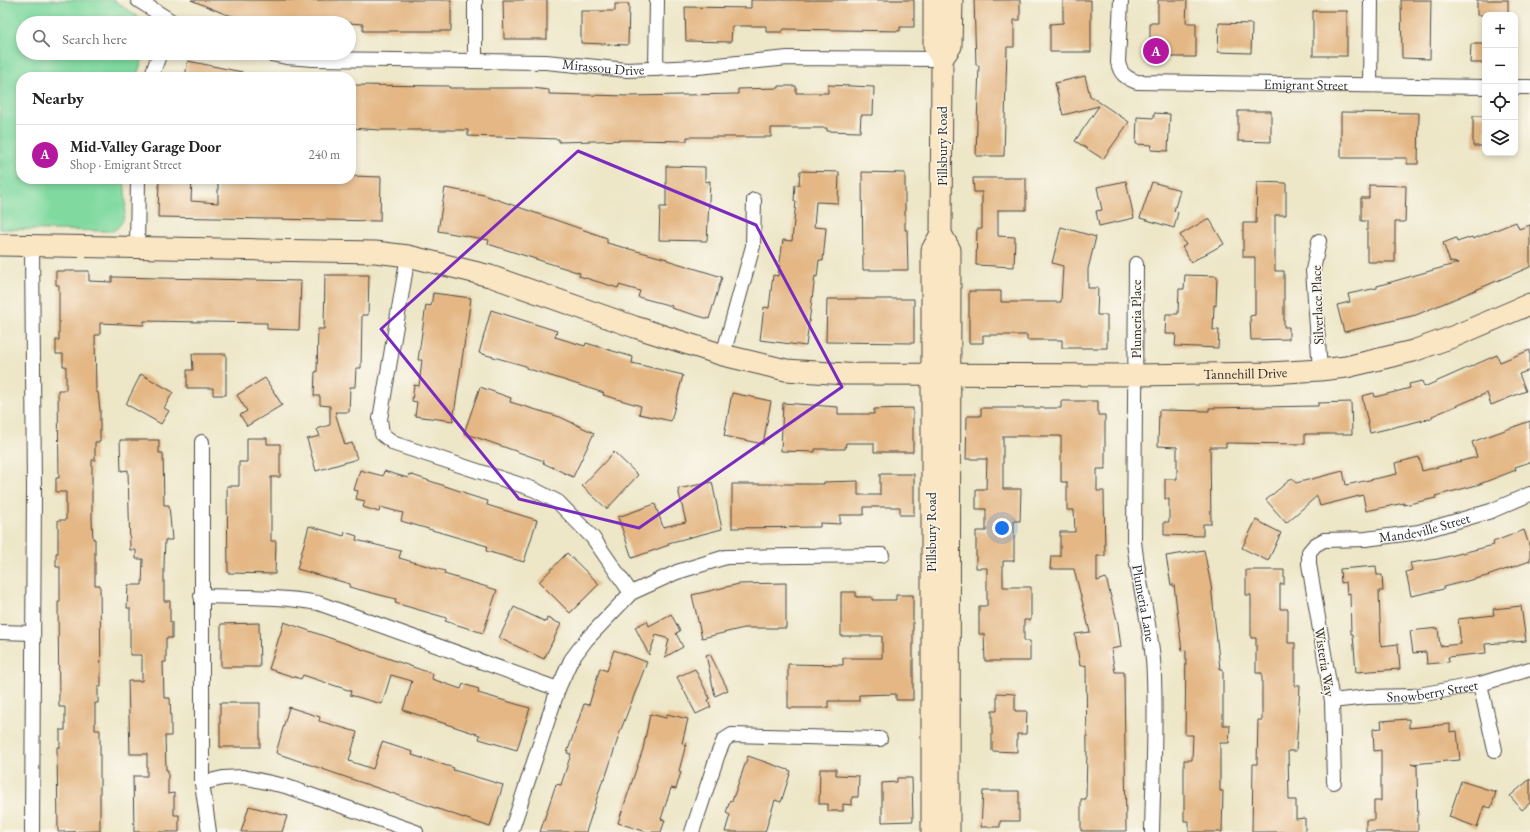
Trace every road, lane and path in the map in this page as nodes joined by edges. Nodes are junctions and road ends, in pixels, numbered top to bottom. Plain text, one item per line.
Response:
1 (138, 0) edge
2 (475, 0) edge
3 (657, 0) edge
4 (934, 0) edge
5 (952, 0) edge
6 (1121, 0) edge
7 (1371, 0) edge
8 (163, 16) edge
9 (942, 59) junction
10 (157, 60) edge
11 (356, 60) edge
12 (476, 61) junction
13 (656, 69) junction
14 (153, 72) edge
15 (1370, 85) junction
16 (1482, 87) edge
17 (1518, 87) edge
18 (1530, 88) edge
19 (138, 184) edge
20 (754, 200) dead end
21 (1319, 241) dead end
22 (0, 245) edge
23 (32, 245) junction
24 (137, 248) junction
25 (408, 256) junction
26 (1136, 264) dead end
27 (1530, 304) edge
28 (723, 355) junction
29 (1320, 370) junction
30 (941, 374) junction
31 (1136, 375) junction
32 (202, 442) dead end
33 (1530, 494) edge
34 (1315, 545) joint
35 (882, 555) dead end
36 (631, 593) junction
37 (201, 596) junction
38 (0, 632) edge
39 (32, 633) junction
40 (1530, 669) edge
41 (1480, 684) junction
42 (558, 688) junction
43 (1332, 701) junction
44 (880, 739) dead end
45 (1494, 750) dead end
46 (1334, 782) dead end
47 (202, 783) junction
48 (32, 832) edge
49 (209, 832) edge
50 (416, 832) edge
51 (511, 832) edge
52 (692, 832) edge
53 (932, 832) edge
54 (949, 832) edge
55 (1152, 832) edge

1 - 8 street
2 - 12 street
3 - 13 street
4 - 9 street, Pillsbury Road
5 - 9 street
6 - 15 street, Emigrant Street
7 - 15 street
9 - 13 street, Mirassou Drive
9 - 30 street, Pillsbury Road
10 - 14 street
11 - 12 street, Mirassou Drive
12 - 13 street, Mirassou Drive
15 - 16 street, Emigrant Street
17 - 18 street
19 - 24 street
20 - 28 street
21 - 29 street, Silverlace Place
22 - 23 street, Tannehill Drive
23 - 24 street, Tannehill Drive
23 - 39 street
24 - 25 street, Tannehill Drive
25 - 28 street, Tannehill Drive
25 - 36 street
26 - 31 street, Plumeria Place
27 - 29 street, Tannehill Drive
28 - 30 street, Tannehill Drive
29 - 31 street, Tannehill Drive
30 - 31 street, Tannehill Drive
30 - 53 street, Pillsbury Road
30 - 54 street, Pillsbury Road
31 - 55 street, Plumeria Lane
32 - 37 street
33 - 34 street, Mandeville Street
34 - 43 street, Wisteria Way
35 - 36 street
36 - 42 street
37 - 42 street
37 - 47 street
38 - 39 street
39 - 48 street
40 - 41 street, Snowberry Street
41 - 43 street, Snowberry Street
41 - 45 street
42 - 51 street
43 - 46 street, Wisteria Way
44 - 52 street
47 - 49 street
47 - 50 street

